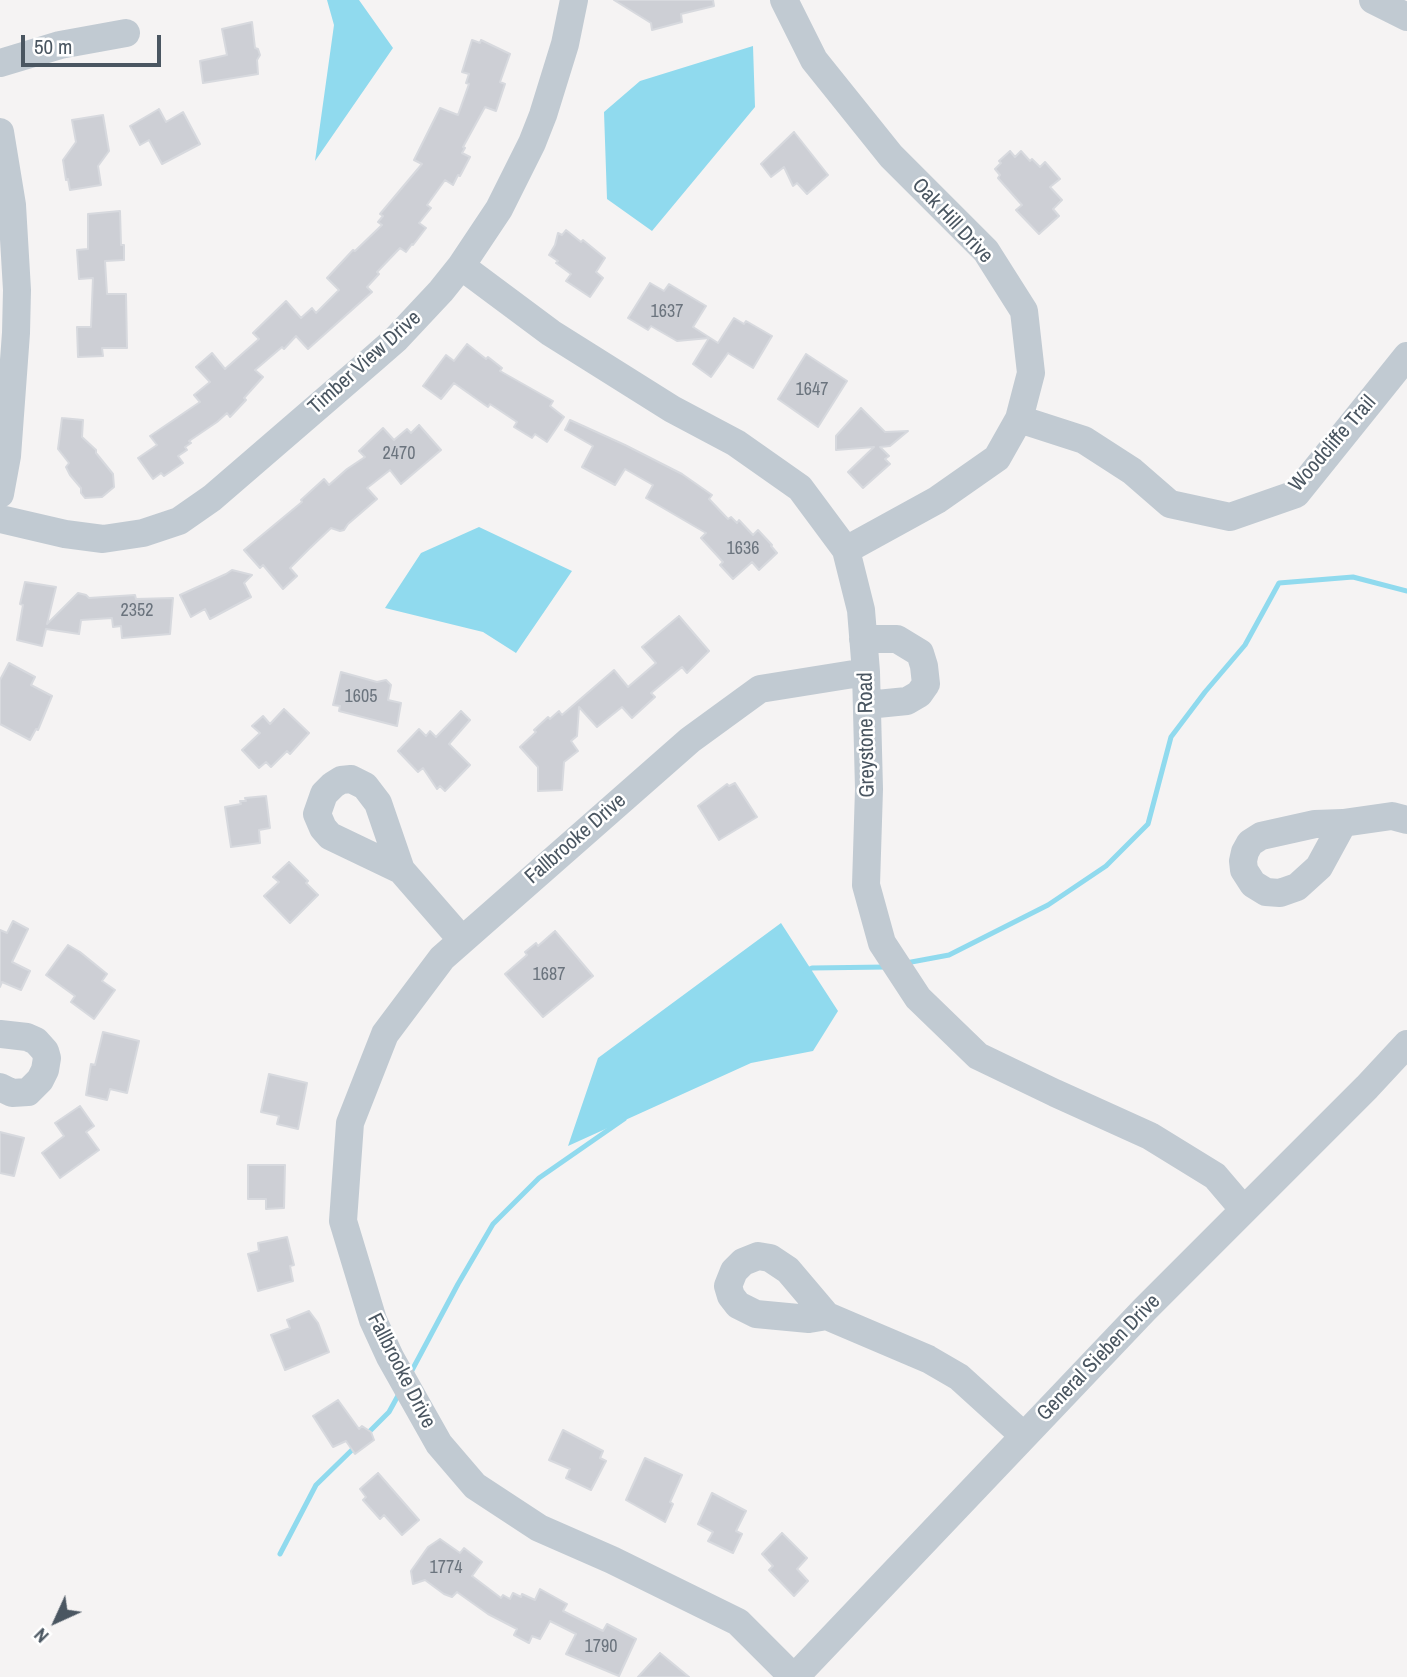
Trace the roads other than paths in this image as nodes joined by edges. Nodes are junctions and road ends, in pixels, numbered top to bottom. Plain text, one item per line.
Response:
1 (574, 0) edge
2 (784, 0) edge
3 (1373, 0) edge
4 (1407, 17) edge
5 (126, 33) dead end
6 (0, 63) edge
7 (0, 132) edge
8 (461, 266) junction
9 (1407, 356) edge
10 (1018, 419) junction
11 (0, 494) edge
12 (0, 519) edge
13 (846, 550) junction
14 (863, 639) junction
15 (866, 672) junction
16 (867, 705) junction
17 (1407, 820) edge
18 (1343, 823) dead end
19 (401, 870) dead end
20 (463, 940) junction
21 (0, 1034) edge
22 (1407, 1044) edge
23 (0, 1087) edge
24 (1244, 1210) junction
25 (827, 1316) dead end
26 (1024, 1436) junction
27 (794, 1677) edge

1 - 8 street, Timber View Drive
2 - 10 street, Oak Hill Drive
3 - 4 street
5 - 6 street
7 - 11 street
8 - 12 street, Timber View Drive
8 - 13 street, Greystone Road
9 - 10 street, Woodcliffe Trail
10 - 13 street, Oak Hill Drive
13 - 14 street, Greystone Road
14 - 15 street, Greystone Road
14 - 16 street
15 - 16 street, Greystone Road
15 - 20 street, Fallbrooke Drive
16 - 24 street, Greystone Road
17 - 18 street
19 - 20 street
20 - 27 street, Fallbrooke Drive
21 - 23 street
22 - 24 street, General Sieben Drive
24 - 26 street, General Sieben Drive
25 - 26 street
26 - 27 street, General Sieben Drive

